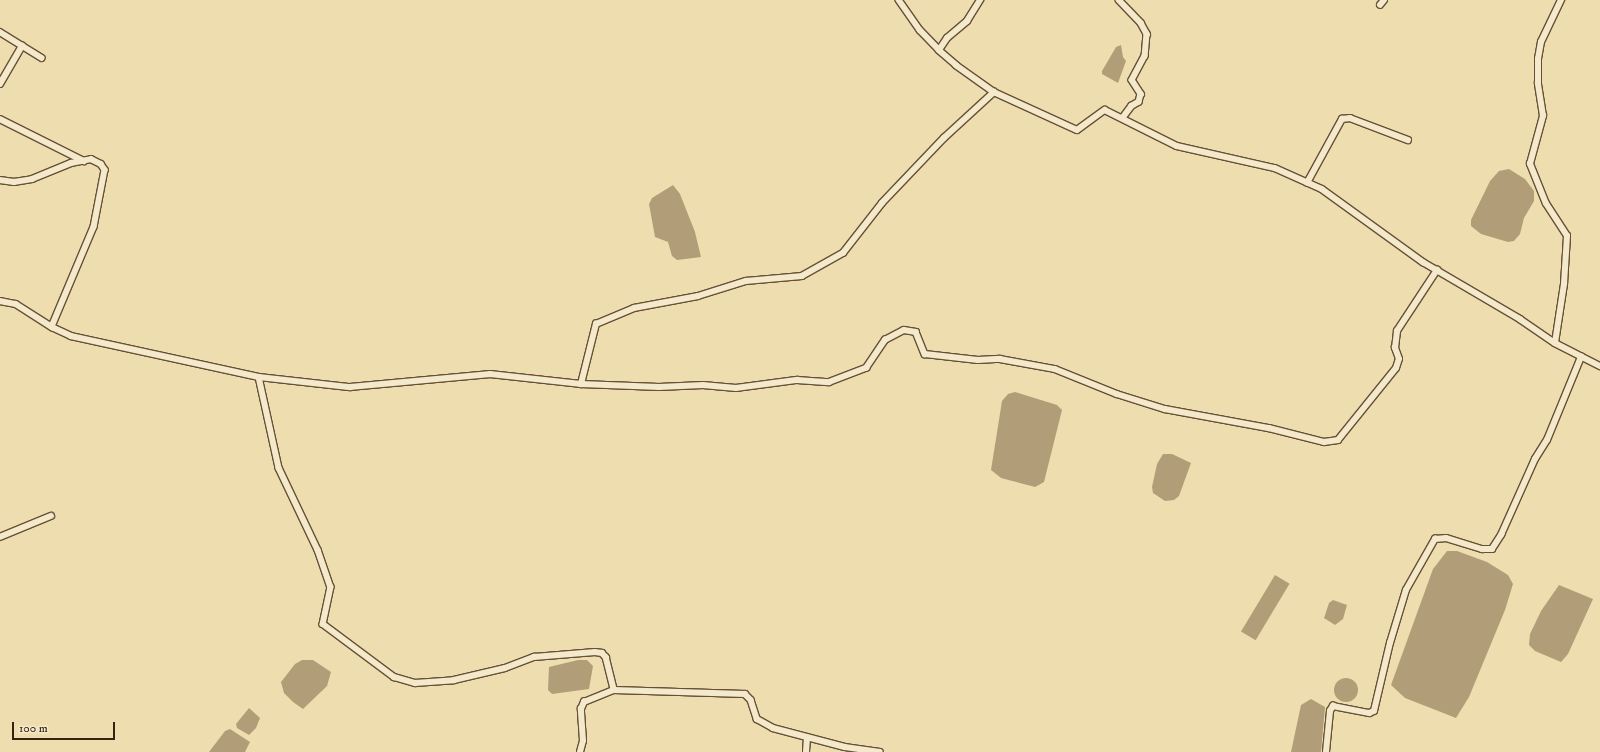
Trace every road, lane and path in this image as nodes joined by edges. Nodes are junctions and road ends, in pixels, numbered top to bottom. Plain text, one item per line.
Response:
1 (899, 0) edge
2 (980, 0) edge
3 (1119, 0) edge
4 (1561, 0) edge
5 (0, 32) edge
6 (22, 46) junction
7 (939, 50) junction
8 (42, 58) dead end
9 (0, 84) edge
10 (994, 92) junction
11 (1123, 118) junction
12 (0, 119) edge
13 (1408, 140) dead end
14 (84, 161) junction
15 (0, 180) edge
16 (1307, 183) junction
17 (1437, 270) junction
18 (0, 302) edge
19 (52, 327) junction
20 (1554, 343) junction
21 (1581, 357) junction
22 (1600, 366) edge
23 (259, 377) junction
24 (581, 384) junction
25 (52, 516) dead end
26 (0, 537) edge
27 (614, 690) junction
28 (807, 738) junction
29 (580, 752) edge
30 (806, 752) edge
31 (880, 752) edge
32 (1326, 752) edge

1 - 7 street
2 - 7 street
3 - 11 street
4 - 20 street
5 - 6 street
6 - 8 street
6 - 9 street
7 - 10 street
10 - 11 street
10 - 24 street
11 - 16 street
12 - 14 street
13 - 16 street
14 - 15 street
14 - 19 street
16 - 17 street
17 - 20 street
17 - 24 street
18 - 19 street
19 - 23 street
20 - 21 street
21 - 22 street
21 - 32 street
23 - 24 street
23 - 27 street
25 - 26 street
27 - 28 street
27 - 29 street
28 - 30 street
28 - 31 street

